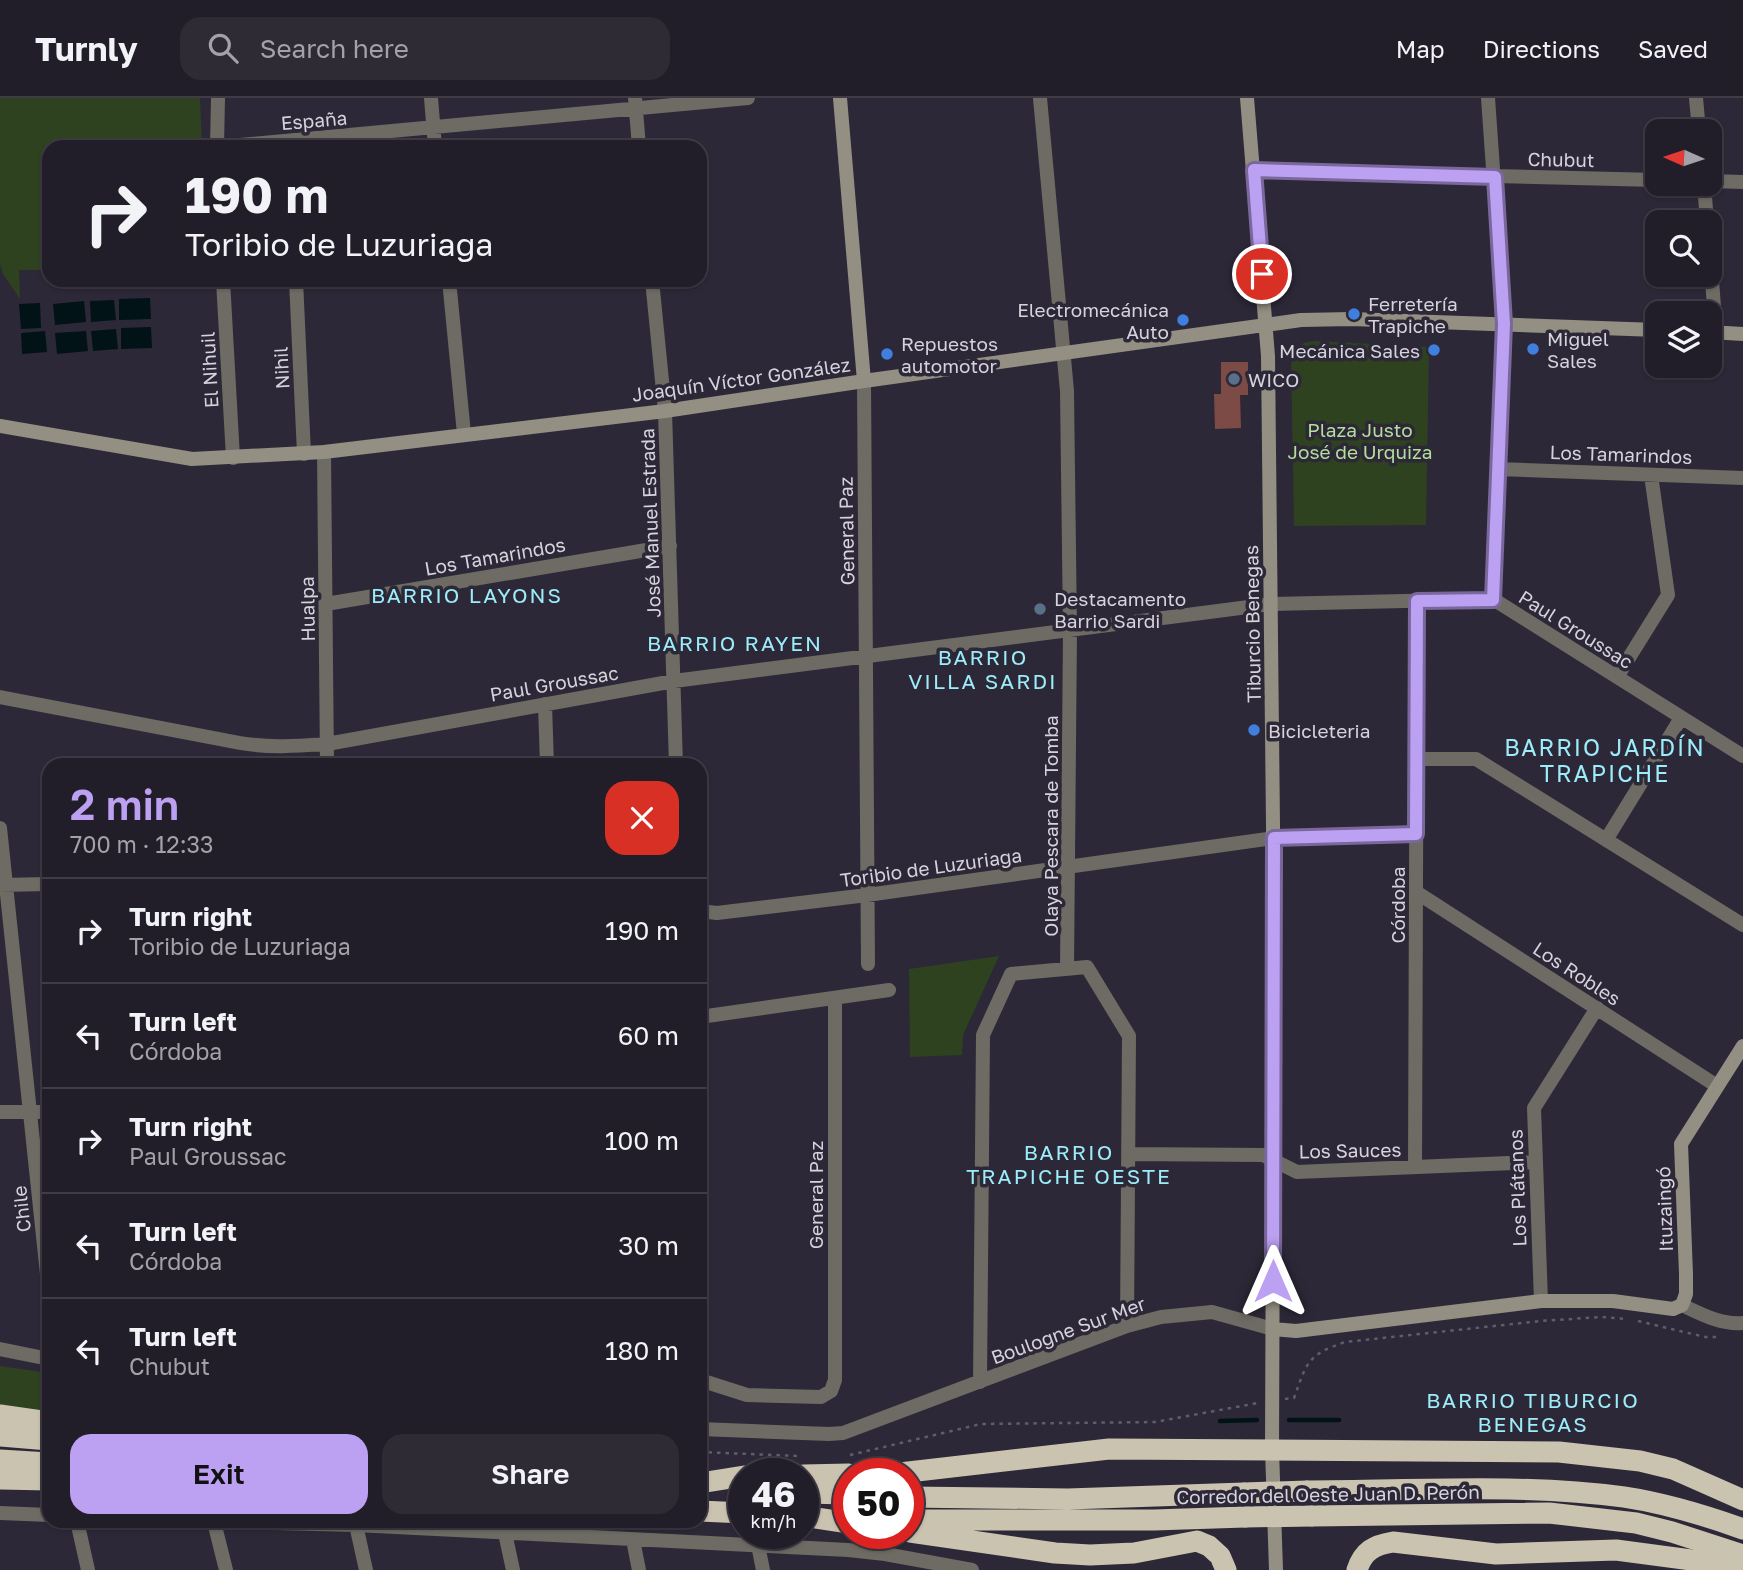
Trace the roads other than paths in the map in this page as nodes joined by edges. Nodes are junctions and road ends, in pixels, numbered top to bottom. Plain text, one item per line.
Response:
1 (218, 98) edge
2 (431, 98) edge
3 (748, 98) edge
4 (840, 98) edge
5 (1040, 98) edge
6 (1247, 98) edge
7 (1488, 98) edge
8 (1696, 98) edge
9 (635, 103) edge
10 (1698, 119) edge
11 (433, 128) junction
12 (218, 140) edge
13 (326, 140) edge
14 (434, 140) edge
15 (638, 140) edge
16 (1254, 170) junction
17 (1495, 177) junction
18 (1645, 180) edge
19 (1722, 181) edge
20 (1743, 182) edge
21 (223, 287) edge
22 (296, 287) edge
23 (450, 287) edge
24 (653, 287) edge
25 (1504, 324) junction
26 (1266, 326) junction
27 (1645, 330) edge
28 (1722, 333) edge
29 (1743, 334) edge
30 (1066, 354) junction
31 (864, 381) junction
32 (665, 411) junction
33 (0, 426) edge
34 (464, 434) junction
35 (324, 452) junction
36 (304, 454) junction
37 (233, 458) junction
38 (1498, 469) junction
39 (1651, 475) junction
40 (1743, 478) edge
41 (670, 546) junction
42 (1493, 600) junction
43 (1417, 601) junction
44 (326, 604) junction
45 (1272, 604) junction
46 (1070, 631) junction
47 (866, 657) junction
48 (1617, 677) junction
49 (674, 681) junction
50 (0, 697) edge
51 (545, 704) junction
52 (1681, 718) junction
53 (327, 744) junction
54 (1743, 757) edge
55 (327, 758) edge
56 (547, 758) edge
57 (676, 758) edge
58 (1417, 759) junction
59 (0, 828) edge
60 (1416, 834) junction
61 (1274, 838) junction
62 (1606, 840) junction
63 (1069, 868) junction
64 (42, 884) edge
65 (3, 885) edge
66 (1416, 892) junction
67 (867, 895) junction
68 (707, 912) edge
69 (1743, 925) edge
70 (868, 964) dead end
71 (1068, 969) junction
72 (889, 990) dead end
73 (835, 998) junction
74 (1597, 1008) junction
75 (707, 1016) edge
76 (1743, 1046) edge
77 (1717, 1086) junction
78 (0, 1112) edge
79 (30, 1112) junction
80 (42, 1112) edge
81 (1128, 1154) junction
82 (1274, 1159) junction
83 (1535, 1162) junction
84 (1415, 1167) junction
85 (42, 1226) edge
86 (1541, 1301) junction
87 (1682, 1305) junction
88 (1737, 1324) edge
89 (1127, 1326) junction
90 (1273, 1329) junction
91 (0, 1349) edge
92 (42, 1358) edge
93 (707, 1382) edge
94 (980, 1382) junction
95 (0, 1415) edge
96 (42, 1421) edge
97 (707, 1429) edge
98 (0, 1436) edge
99 (42, 1439) edge
100 (1272, 1449) junction
101 (0, 1460) edge
102 (42, 1463) edge
103 (924, 1470) edge
104 (0, 1479) edge
105 (728, 1479) edge
106 (42, 1480) edge
107 (707, 1484) edge
108 (707, 1486) edge
109 (728, 1488) edge
110 (924, 1497) edge
111 (1743, 1500) edge
112 (707, 1511) edge
113 (728, 1512) edge
114 (0, 1513) edge
115 (42, 1515) edge
116 (924, 1520) edge
117 (79, 1528) edge
118 (216, 1528) edge
119 (357, 1528) edge
120 (406, 1528) edge
121 (1743, 1529) edge
122 (924, 1533) edge
123 (505, 1534) junction
124 (633, 1540) junction
125 (728, 1544) edge
126 (759, 1549) edge
127 (815, 1549) edge
128 (886, 1554) junction
129 (1743, 1555) edge
130 (1743, 1569) edge
131 (88, 1570) edge
132 (226, 1570) edge
133 (366, 1570) edge
134 (513, 1570) edge
135 (639, 1570) edge
136 (763, 1570) edge
137 (889, 1570) edge
138 (972, 1570) edge
139 (1226, 1570) edge
140 (1276, 1570) edge
141 (1357, 1570) edge

1 - 12 street
2 - 11 street
3 - 9 street, España
4 - 31 main road, General Paz
5 - 30 street, Olaya Pescara de Tomba
6 - 16 main road, Tiburcio Benegas
7 - 17 street
8 - 10 street
9 - 11 street, España
9 - 15 street
11 - 13 street, España
11 - 14 street
16 - 17 street, Chubut
16 - 26 main road, Tiburcio Benegas
17 - 18 street, Chubut
17 - 25 street
19 - 20 street
21 - 37 street, El Nihuil
22 - 36 street, Nihil
23 - 34 street
24 - 32 street, José Manuel Estrada
25 - 26 main road, Joaquín Víctor González
25 - 27 main road, Joaquín Víctor González
25 - 38 street
26 - 30 main road, Joaquín Víctor González
26 - 45 main road, Tiburcio Benegas
28 - 29 main road
30 - 31 main road, Joaquín Víctor González
30 - 46 street, Olaya Pescara de Tomba
31 - 32 main road, Joaquín Víctor González
31 - 47 street, General Paz
32 - 34 main road, Joaquín Víctor González
32 - 41 street, José Manuel Estrada
33 - 37 main road, Joaquín Víctor González
34 - 35 main road, Joaquín Víctor González
35 - 36 main road, Joaquín Víctor González
35 - 44 street, Hualpa
36 - 37 main road, Joaquín Víctor González
38 - 39 street, Los Tamarindos
38 - 42 street
39 - 40 street, Los Tamarindos
39 - 48 street
41 - 44 street, Los Tamarindos
41 - 49 street, José Manuel Estrada
42 - 43 street, Paul Groussac
42 - 48 street, Paul Groussac
43 - 45 street, Paul Groussac
43 - 58 street, Córdoba
44 - 53 street, Hualpa
45 - 46 street, Paul Groussac
45 - 61 main road, Tiburcio Benegas
46 - 47 street, Paul Groussac
46 - 63 street, Olaya Pescara de Tomba
47 - 49 street, Paul Groussac
47 - 67 street, General Paz
48 - 52 street, Paul Groussac
49 - 51 street, Paul Groussac
49 - 57 street, José Manuel Estrada
50 - 53 street, Paul Groussac
51 - 53 street, Paul Groussac
51 - 56 street
52 - 54 street, Paul Groussac
52 - 62 street
53 - 55 street, Hualpa
58 - 60 street, Córdoba
58 - 62 street
59 - 65 street, Chile
60 - 61 street, Toribio de Luzuriaga
60 - 66 street, Córdoba
61 - 63 street, Toribio de Luzuriaga
61 - 82 main road, Tiburcio Benegas
62 - 69 street
63 - 67 street, Toribio de Luzuriaga
63 - 71 street, Olaya Pescara de Tomba
64 - 65 street
65 - 79 street, Chile
66 - 74 street, Los Robles
66 - 84 street, Córdoba
67 - 68 street, Toribio de Luzuriaga
67 - 70 street, General Paz
71 - 81 street
71 - 94 street
72 - 73 street
73 - 75 street
73 - 93 street, General Paz
74 - 77 street, Los Robles
74 - 83 street, Los Plátanos
76 - 77 main road, Ituzaingó
77 - 87 main road, Ituzaingó
78 - 79 street
79 - 80 street
79 - 85 street, Chile
81 - 82 street, Los Sauces
81 - 89 street
82 - 84 street, Los Sauces
82 - 90 main road, Tiburcio Benegas
83 - 84 street, Los Sauces
83 - 86 street, Los Plátanos
86 - 87 main road, Boulogne Sur Mer
86 - 90 main road, Boulogne Sur Mer
87 - 88 street, Boulogne Sur Mer
89 - 90 street, Boulogne Sur Mer
89 - 94 street, Boulogne Sur Mer
90 - 100 main road, Tiburcio Benegas
91 - 92 street
94 - 97 street, Boulogne Sur Mer
95 - 96 highway
98 - 99 highway
100 - 103 highway
100 - 111 highway
100 - 140 main road, Tiburcio Benegas
101 - 102 highway
104 - 106 highway
105 - 107 highway
108 - 109 highway
110 - 121 highway, Corredor del Oeste Juan D. Perón, bridge
112 - 113 highway
114 - 115 street
116 - 129 highway, Corredor del Oeste Juan D. Perón, bridge
117 - 131 street
118 - 132 street
119 - 133 street
120 - 123 street
122 - 139 highway
123 - 124 street
123 - 134 street
124 - 125 street
124 - 135 street
126 - 136 street
127 - 128 street
128 - 137 street
128 - 138 street
130 - 141 highway

